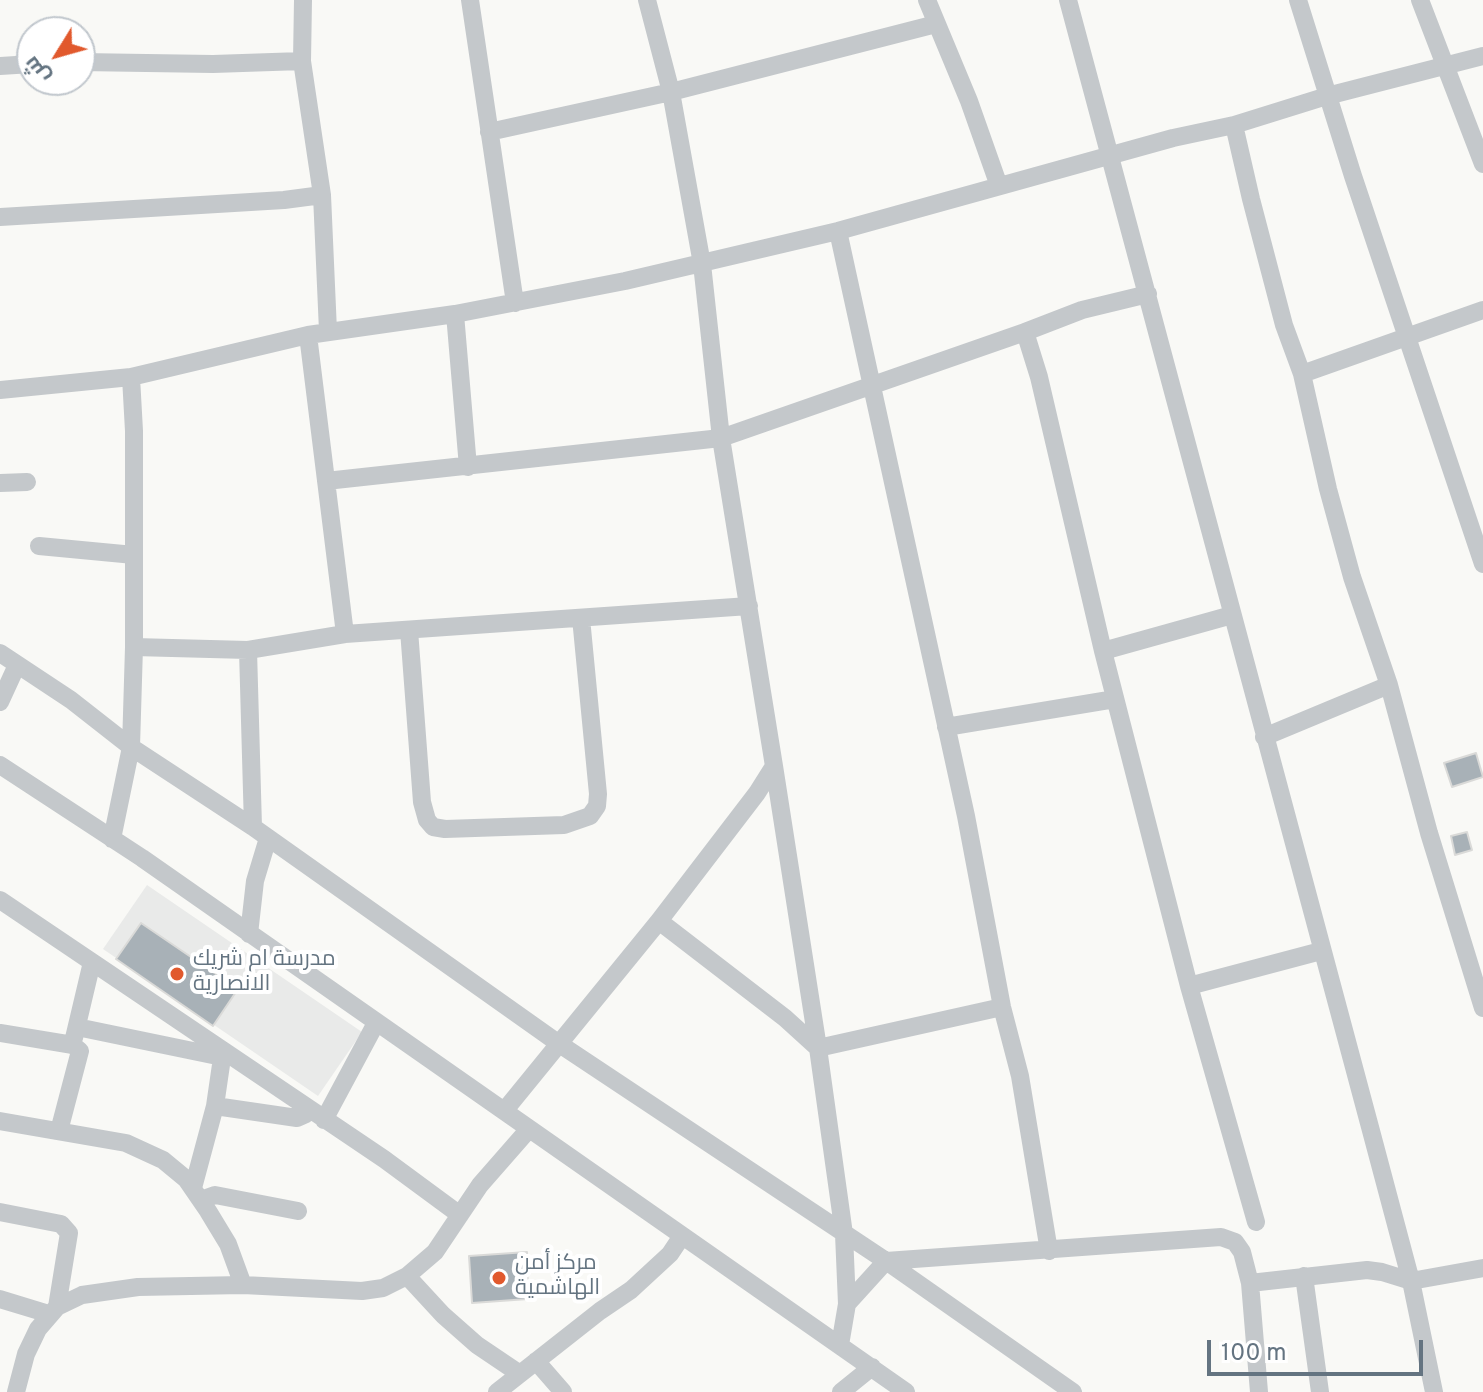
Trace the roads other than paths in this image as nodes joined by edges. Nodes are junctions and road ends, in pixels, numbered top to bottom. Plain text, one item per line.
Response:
1 (303, 0) edge
2 (470, 0) edge
3 (647, 0) edge
4 (927, 0) edge
5 (1068, 0) edge
6 (1298, 0) edge
7 (1420, 0) edge
8 (936, 24) junction
9 (1483, 56) edge
10 (302, 61) junction
11 (96, 62) edge
12 (1445, 66) junction
13 (671, 92) junction
14 (1327, 96) junction
15 (1234, 125) junction
16 (489, 132) junction
17 (1109, 155) junction
18 (1483, 164) edge
19 (999, 186) junction
20 (322, 195) junction
21 (0, 217) edge
22 (838, 231) junction
23 (702, 264) junction
24 (1148, 294) junction
25 (515, 303) junction
26 (1483, 310) edge
27 (455, 314) junction
28 (328, 331) junction
29 (1025, 332) junction
30 (308, 335) junction
31 (1406, 337) junction
32 (1302, 374) junction
33 (131, 377) junction
34 (872, 385) junction
35 (0, 390) edge
36 (721, 438) junction
37 (468, 467) junction
38 (326, 481) junction
39 (27, 482) dead end
40 (0, 483) edge
41 (39, 546) dead end
42 (134, 555) junction
43 (1483, 564) edge
44 (749, 606) junction
45 (1232, 615) junction
46 (581, 618) junction
47 (409, 630) junction
48 (345, 634) junction
49 (134, 647) junction
50 (248, 650) junction
51 (1103, 651) junction
52 (0, 653) edge
53 (17, 665) junction
54 (1389, 685) junction
55 (1115, 699) junction
56 (0, 702) edge
57 (946, 727) junction
58 (1264, 737) junction
59 (131, 747) junction
60 (0, 765) edge
61 (774, 766) junction
62 (260, 833) junction
63 (112, 839) junction
64 (0, 900) edge
65 (659, 921) junction
66 (249, 934) junction
67 (1321, 951) junction
68 (92, 962) junction
69 (1189, 986) junction
70 (1002, 1007) junction
71 (1483, 1008) edge
72 (376, 1023) junction
73 (77, 1027) junction
74 (0, 1033) edge
75 (558, 1043) junction
76 (73, 1045) junction
77 (818, 1048) junction
78 (222, 1054) junction
79 (215, 1106) junction
80 (308, 1108) junction
81 (505, 1110) junction
82 (324, 1120) junction
83 (0, 1121) edge
84 (529, 1129) junction
85 (59, 1131) junction
86 (197, 1194) junction
87 (298, 1211) dead end
88 (0, 1212) edge
89 (460, 1215) junction
90 (1256, 1222) dead end
91 (844, 1234) junction
92 (682, 1236) junction
93 (1049, 1251) junction
94 (886, 1261) junction
95 (1483, 1268) edge
96 (407, 1276) junction
97 (1304, 1276) junction
98 (1411, 1281) junction
99 (1250, 1283) junction
100 (243, 1285) junction
101 (0, 1299) edge
102 (847, 1304) junction
103 (53, 1310) junction
104 (840, 1345) junction
105 (536, 1361) junction
106 (872, 1367) junction
107 (520, 1374) junction
108 (11, 1389) edge
109 (497, 1392) edge
110 (563, 1392) edge
111 (841, 1392) edge
112 (906, 1392) edge
113 (1073, 1392) edge
114 (1259, 1392) edge
115 (1320, 1392) edge
116 (1434, 1392) edge

1 - 10 street
2 - 16 street
3 - 13 street
4 - 8 street
5 - 17 street
6 - 14 street
7 - 12 street
8 - 13 street
8 - 19 street
9 - 12 street
10 - 11 street
10 - 20 street
12 - 14 street
12 - 18 street
13 - 16 street
13 - 23 street
14 - 15 street
14 - 31 street
15 - 17 street
15 - 32 street
16 - 25 street
17 - 19 street
17 - 24 street
19 - 22 street
20 - 21 street
20 - 28 street
22 - 23 street
22 - 34 street
23 - 25 street
23 - 36 street
24 - 29 street
24 - 45 street
25 - 27 street
26 - 31 street
27 - 28 street
27 - 37 street
28 - 30 street
29 - 34 street
29 - 51 street
30 - 33 street
30 - 38 street
31 - 32 street
31 - 43 street
32 - 54 street
33 - 35 street
33 - 42 street
34 - 36 street
34 - 57 street
36 - 37 street
36 - 44 street
37 - 38 street
38 - 48 street
39 - 40 street
41 - 42 street
42 - 49 street
44 - 46 street
44 - 61 street
45 - 51 street
45 - 58 street
46 - 47 street
46 - 47 street
47 - 48 street
48 - 50 street
49 - 50 street
49 - 59 street
50 - 62 street
51 - 55 street
52 - 53 street
53 - 56 street
53 - 59 street
54 - 58 street
54 - 71 street
55 - 57 street
55 - 69 street
57 - 70 street
58 - 67 street
59 - 62 street
59 - 63 street
60 - 63 street
61 - 65 street
61 - 77 street
62 - 66 street
62 - 75 street
63 - 66 street
64 - 68 street
65 - 75 street
65 - 77 street
66 - 72 street
67 - 69 street
67 - 98 street
68 - 73 street
68 - 78 street
69 - 90 street
70 - 77 street
70 - 93 street
72 - 81 street
72 - 82 street
73 - 76 street
73 - 78 street
74 - 76 street
75 - 81 street
75 - 91 street
76 - 85 street
77 - 91 street
78 - 79 street
78 - 80 street
79 - 80 street
79 - 86 street
80 - 82 street
81 - 84 street
82 - 89 street
83 - 85 street
84 - 89 street
84 - 92 street
85 - 86 street
86 - 87 street
86 - 100 street
88 - 103 street
89 - 96 street
91 - 94 street
91 - 102 street
92 - 104 street
92 - 105 street
93 - 94 street
93 - 99 street
94 - 102 street
94 - 113 street
95 - 98 street
96 - 100 street
96 - 107 street
97 - 98 street
97 - 99 street
97 - 115 street
98 - 116 street
99 - 114 street
100 - 103 street
101 - 103 street
102 - 104 street
103 - 108 street
104 - 106 street
105 - 107 street
105 - 110 street
106 - 111 street
106 - 112 street
107 - 109 street

